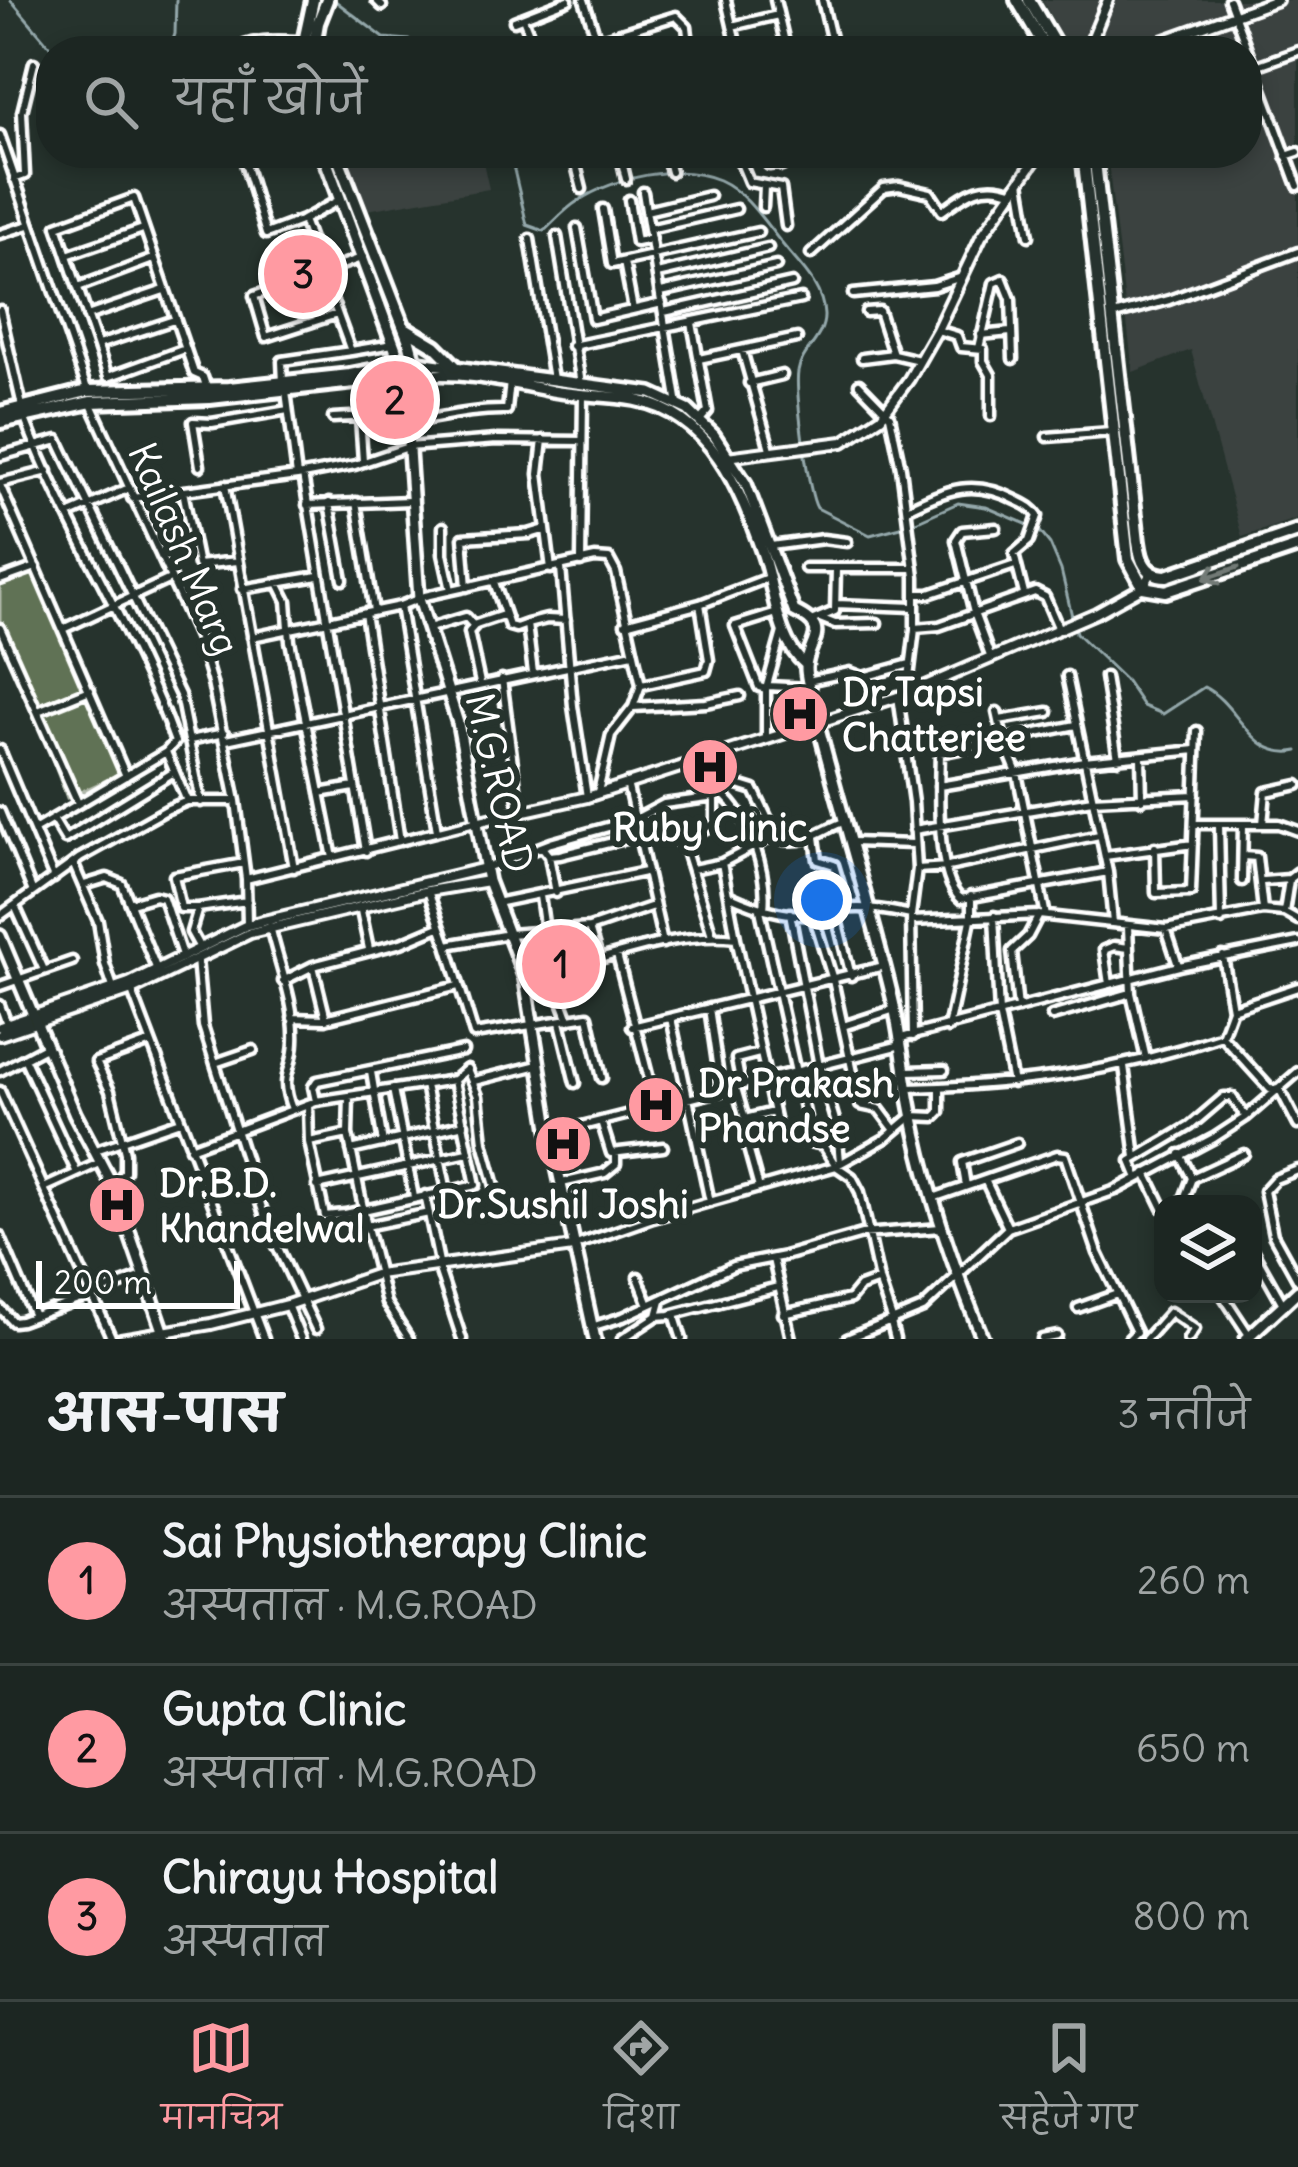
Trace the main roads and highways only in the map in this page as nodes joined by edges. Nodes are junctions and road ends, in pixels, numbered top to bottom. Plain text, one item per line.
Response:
1 (1017, 0) edge
2 (1029, 0) edge
3 (318, 4) edge
4 (307, 36) edge
5 (315, 36) edge
6 (1038, 36) edge
7 (1050, 36) edge
8 (329, 168) edge
9 (342, 168) edge
10 (1085, 168) edge
11 (1096, 168) edge
12 (405, 328) junction
13 (456, 367) junction
14 (409, 372) junction
15 (284, 387) junction
16 (582, 390) junction
17 (89, 397) junction
18 (23, 411) junction
19 (0, 412) edge
20 (0, 422) edge
21 (725, 457) junction
22 (1298, 531) edge
23 (1298, 547) edge
24 (775, 574) junction
25 (805, 664) junction
26 (0, 936) edge
27 (1298, 1291) edge
28 (165, 1334) edge
29 (1247, 1337) edge
30 (595, 1339) edge
31 (983, 1339) edge

1 - 6 main road
2 - 7 main road
3 - 4 main road
3 - 5 main road
8 - 14 main road
9 - 12 main road
23 -> 10 main road
11 - 22 main road
12 - 13 main road
12 - 14 main road
13 - 14 main road
13 - 16 main road
14 - 15 main road
14 - 16 main road
14 - 30 main road, M.G.ROAD
15 - 17 main road
15 - 17 main road
16 - 21 main road
16 - 21 main road
17 - 18 main road
18 - 19 main road
18 - 20 main road
21 - 24 main road
21 - 24 main road
24 - 25 main road
24 - 25 main road
25 - 31 main road
26 - 28 main road
27 - 29 main road

